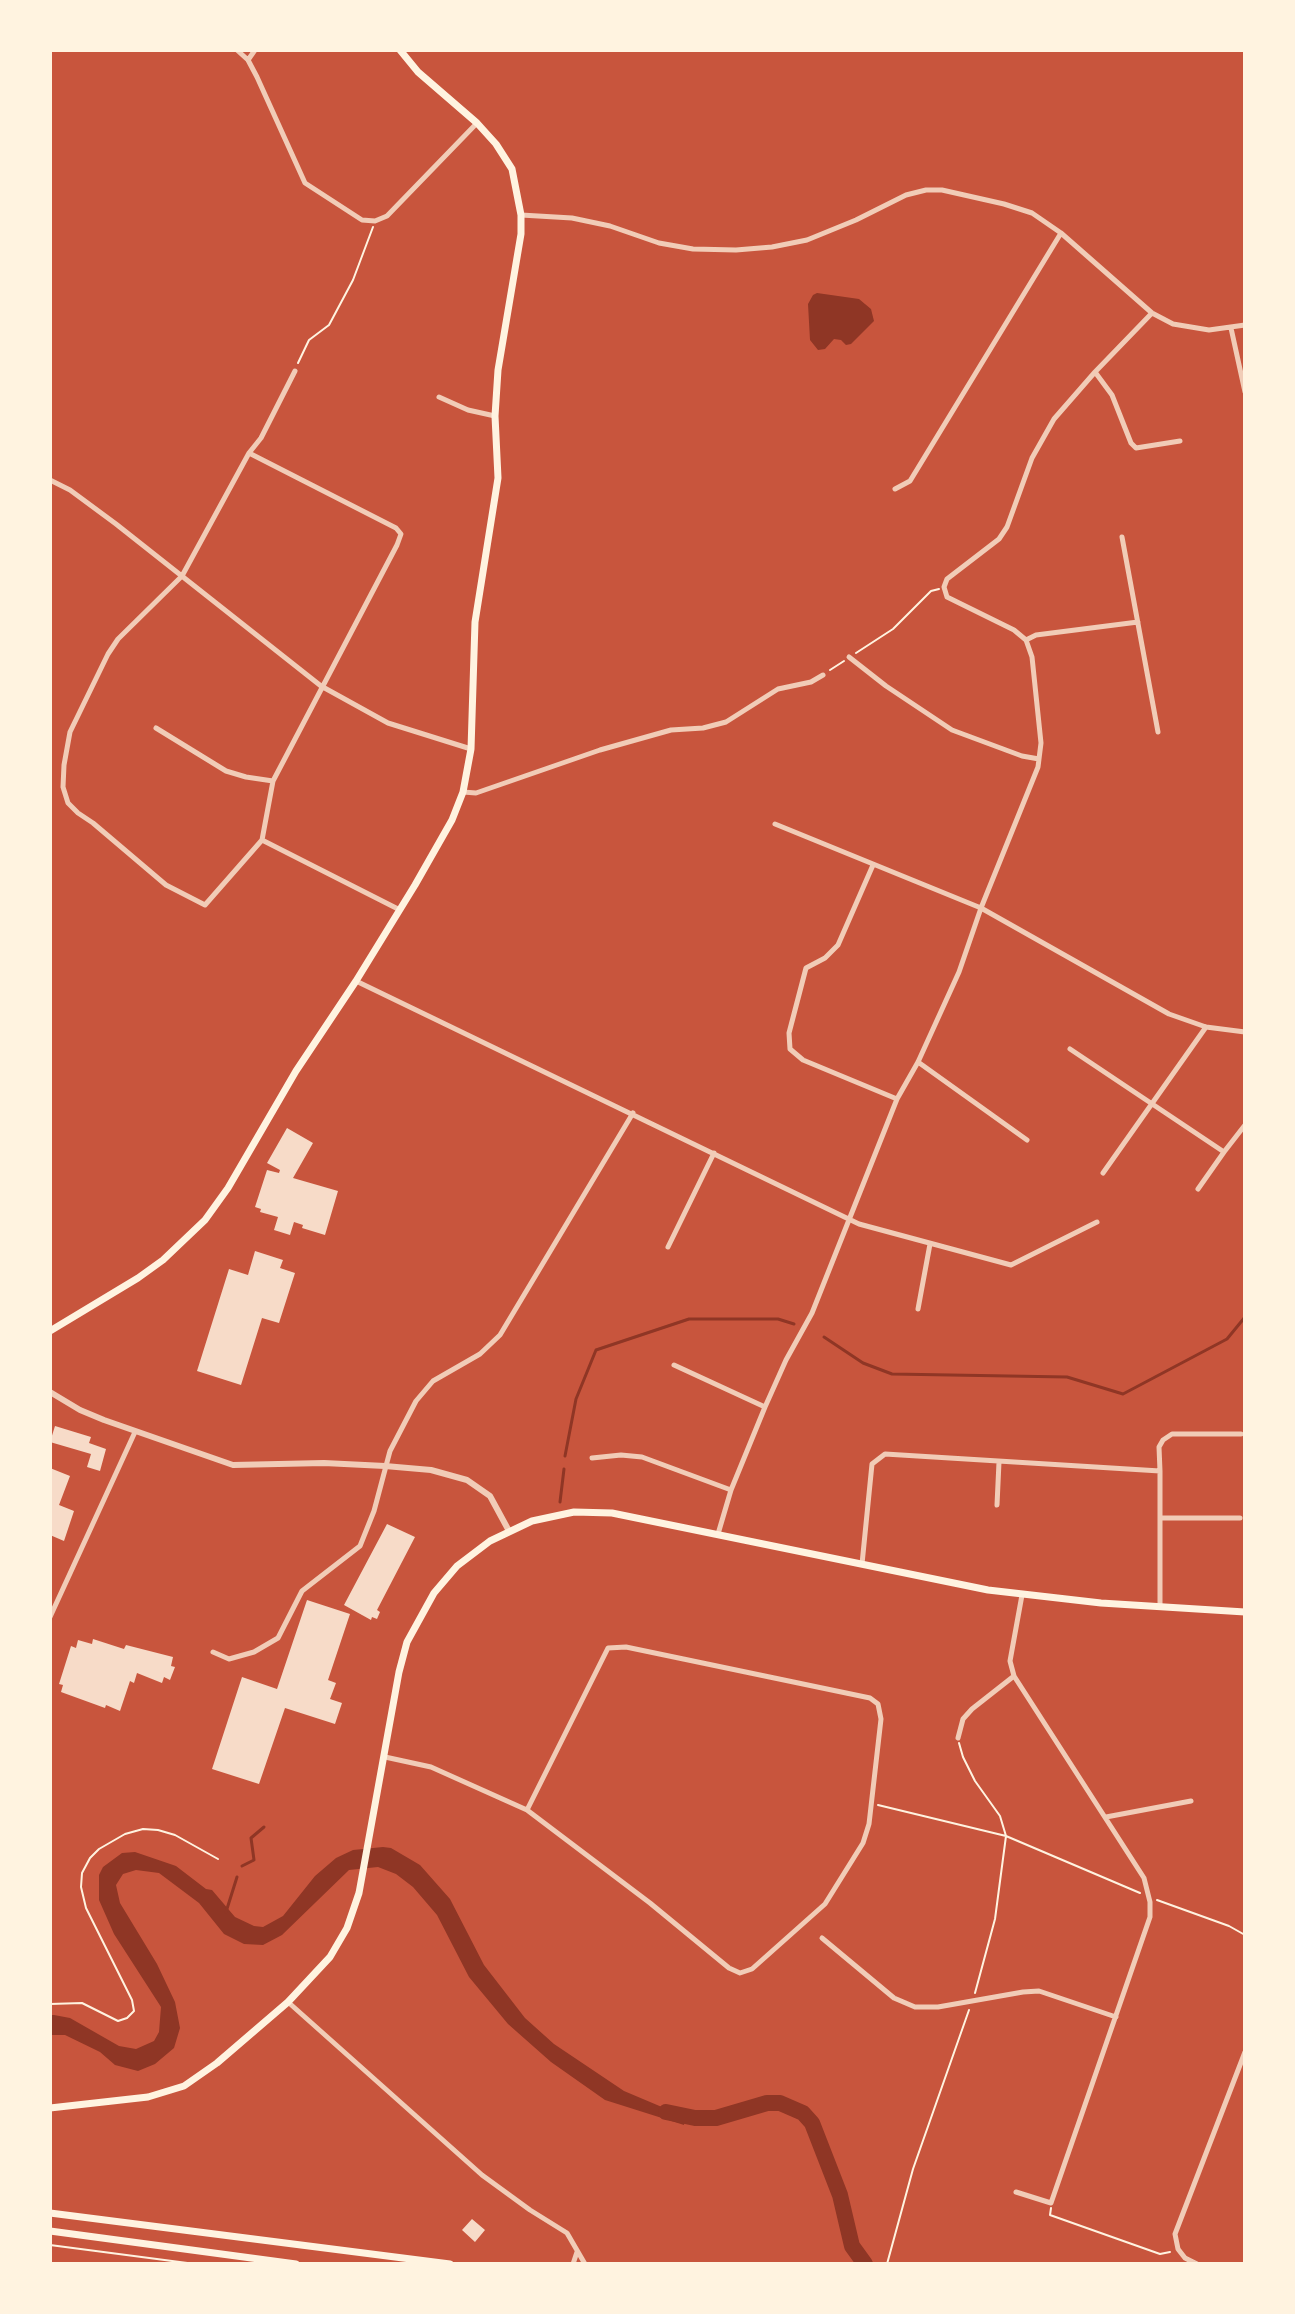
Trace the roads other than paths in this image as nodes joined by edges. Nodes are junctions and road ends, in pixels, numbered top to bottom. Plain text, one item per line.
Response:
1 (237, 50) edge
2 (255, 50) edge
3 (400, 50) edge
4 (248, 60) junction
5 (477, 123) junction
6 (521, 215) junction
7 (1061, 233) junction
8 (1152, 313) junction
9 (1245, 325) edge
10 (1231, 328) junction
11 (1234, 342) junction
12 (1245, 342) edge
13 (295, 371) road end
14 (1095, 372) junction
15 (1245, 392) edge
16 (439, 397) dead end
17 (495, 416) junction
18 (1180, 441) dead end
19 (249, 453) junction
20 (50, 480) edge
21 (895, 489) dead end
22 (1122, 537) dead end
23 (182, 576) junction
24 (1138, 622) junction
25 (1026, 640) junction
26 (849, 657) road end
27 (823, 675) road end
28 (321, 686) junction
29 (156, 728) dead end
30 (1158, 732) dead end
31 (471, 749) junction
32 (1039, 759) junction
33 (273, 781) junction
34 (463, 792) junction
35 (775, 824) dead end
36 (262, 840) junction
37 (873, 865) junction
38 (981, 908) junction
39 (398, 909) junction
40 (356, 981) junction
41 (1206, 1027) junction
42 (1245, 1032) edge
43 (1070, 1049) dead end
44 (918, 1062) junction
45 (897, 1099) junction
46 (1153, 1104) junction
47 (633, 1113) junction
48 (1245, 1125) edge
49 (1027, 1140) dead end
50 (1224, 1152) junction
51 (714, 1153) junction
52 (1103, 1173) dead end
53 (1198, 1189) dead end
54 (850, 1220) junction
55 (1097, 1222) dead end
56 (930, 1244) junction
57 (668, 1247) dead end
58 (918, 1309) dead end
59 (50, 1331) edge
60 (674, 1365) dead end
61 (50, 1392) edge
62 (765, 1407) junction
63 (135, 1432) junction
64 (1241, 1434) dead end
65 (592, 1458) dead end
66 (999, 1462) junction
67 (385, 1466) junction
68 (1160, 1471) junction
69 (731, 1490) junction
70 (997, 1505) dead end
71 (1161, 1518) junction
72 (1240, 1518) dead end
73 (509, 1531) junction
74 (718, 1534) junction
75 (862, 1564) junction
76 (1022, 1595) junction
77 (1160, 1606) junction
78 (1245, 1612) edge
79 (50, 1617) edge
80 (213, 1652) dead end
81 (1014, 1676) junction
82 (958, 1738) road end
83 (385, 1757) junction
84 (1191, 1801) dead end
85 (527, 1810) junction
86 (1106, 1817) junction
87 (822, 1938) dead end
88 (288, 2002) junction
89 (1116, 2017) junction
90 (1245, 2052) edge
91 (51, 2106) edge
92 (1016, 2192) dead end
93 (50, 2213) edge
94 (50, 2231) edge
95 (577, 2251) junction
96 (296, 2264) edge
97 (450, 2264) edge
98 (573, 2264) edge
99 (585, 2264) edge
100 (1197, 2264) edge

1 - 4 street
2 - 4 street
3 - 5 main road
4 - 5 street
5 - 6 main road
6 - 7 street
6 - 17 main road
7 - 8 street
7 - 21 street
8 - 10 street
8 - 14 street
9 - 10 street
10 - 11 street
11 - 12 street
11 - 15 street
13 - 19 street
14 - 18 street
14 - 25 street
16 - 17 street
17 - 31 main road
19 - 23 street
19 - 28 street
20 - 23 street
22 - 24 street
23 - 28 street
23 - 36 street
24 - 25 street
24 - 30 street
25 - 32 street
26 - 32 street
27 - 34 street
28 - 31 street
28 - 33 street
29 - 33 street
31 - 34 main road
32 - 38 street
33 - 36 street
34 - 39 main road
35 - 37 street
36 - 39 street
37 - 38 street
37 - 45 street
38 - 41 street
38 - 44 street
39 - 40 main road
40 - 47 street
40 - 59 main road
41 - 42 street
41 - 46 street
43 - 46 street
44 - 45 street
44 - 49 street
45 - 54 street
46 - 50 street
46 - 52 street
47 - 51 street
47 - 67 street
48 - 50 street
50 - 53 street
51 - 54 street
51 - 57 street
54 - 56 street
54 - 62 street
55 - 56 street
56 - 58 street
60 - 62 street
61 - 63 street
62 - 69 street
63 - 67 street
63 - 79 street
64 - 68 street
65 - 69 street
66 - 68 street
66 - 70 street
66 - 75 street
67 - 73 street
67 - 80 street
68 - 71 street
69 - 74 street
71 - 72 street
71 - 77 street
73 - 74 main road
73 - 83 main road
74 - 75 main road
75 - 76 main road
76 - 77 main road
76 - 81 street
77 - 78 main road
81 - 82 street
81 - 86 street
83 - 85 street
83 - 88 main road
84 - 86 street
85 - 85 street
86 - 89 street
87 - 89 street
88 - 91 main road
88 - 95 street
89 - 92 street
90 - 100 street
93 - 97 main road
94 - 96 main road
95 - 98 street
95 - 99 street

